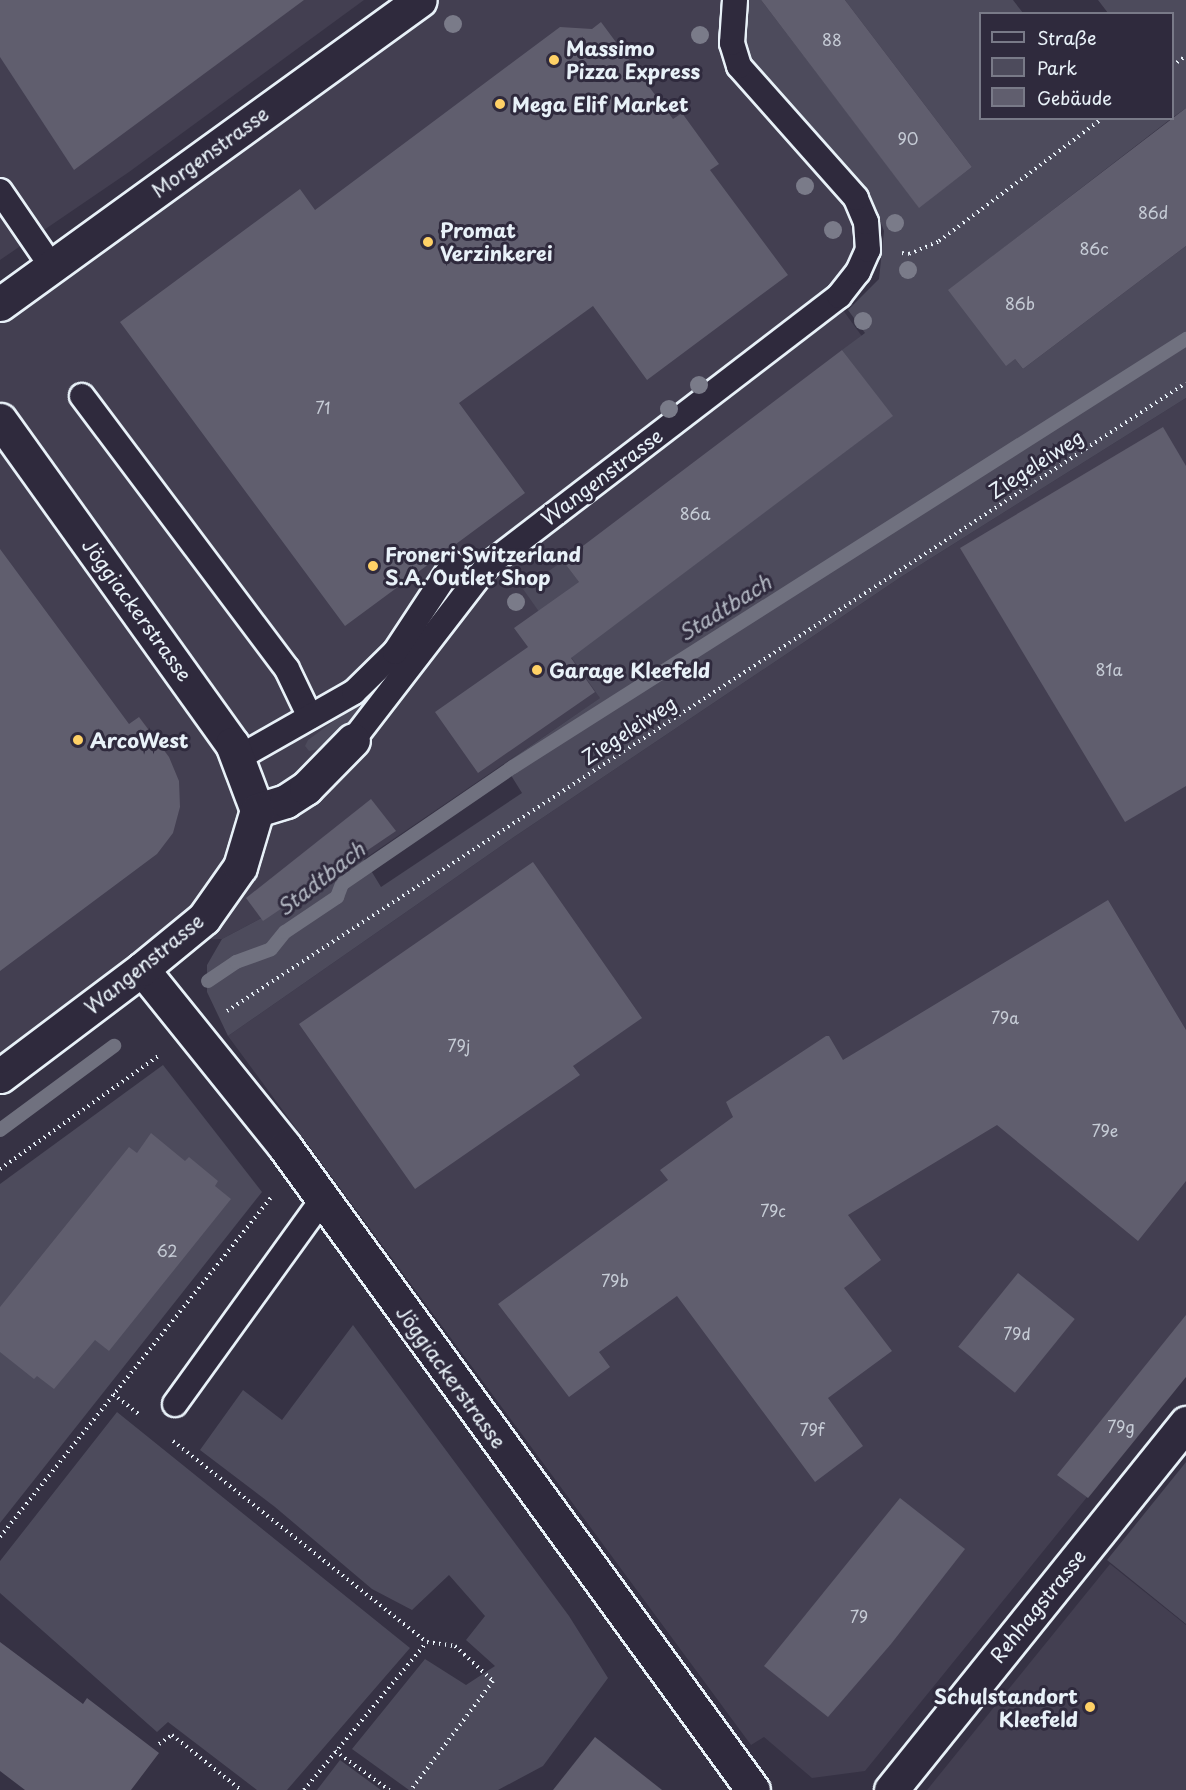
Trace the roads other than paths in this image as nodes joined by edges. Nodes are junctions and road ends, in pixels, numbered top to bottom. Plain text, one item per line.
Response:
1 (420, 0) edge
2 (735, 0) edge
3 (0, 191) edge
4 (52, 267) junction
5 (0, 304) edge
6 (82, 396) dead end
7 (0, 420) edge
8 (453, 564) dead end
9 (310, 717) junction
10 (353, 741) joint
11 (238, 758) junction
12 (257, 810) junction
13 (142, 969) junction
14 (0, 1076) edge
15 (322, 1200) junction
16 (175, 1404) dead end
17 (1186, 1423) edge
18 (753, 1790) edge
19 (891, 1790) edge

1 - 4 street, Morgenstrasse
2 - 10 lane, Wangenstrasse
3 - 4 lane
4 - 5 street, Morgenstrasse
6 - 9 lane
7 - 11 street, Jöggiackerstrasse
8 - 9 lane
9 - 11 lane
10 - 12 street, Wangenstrasse
11 - 12 street, Jöggiackerstrasse
12 - 13 street, Wangenstrasse
13 - 14 street, Wangenstrasse
13 - 15 street, Jöggiackerstrasse
15 - 16 lane
15 - 18 street, Jöggiackerstrasse
17 - 19 street, Rehhagstrasse

